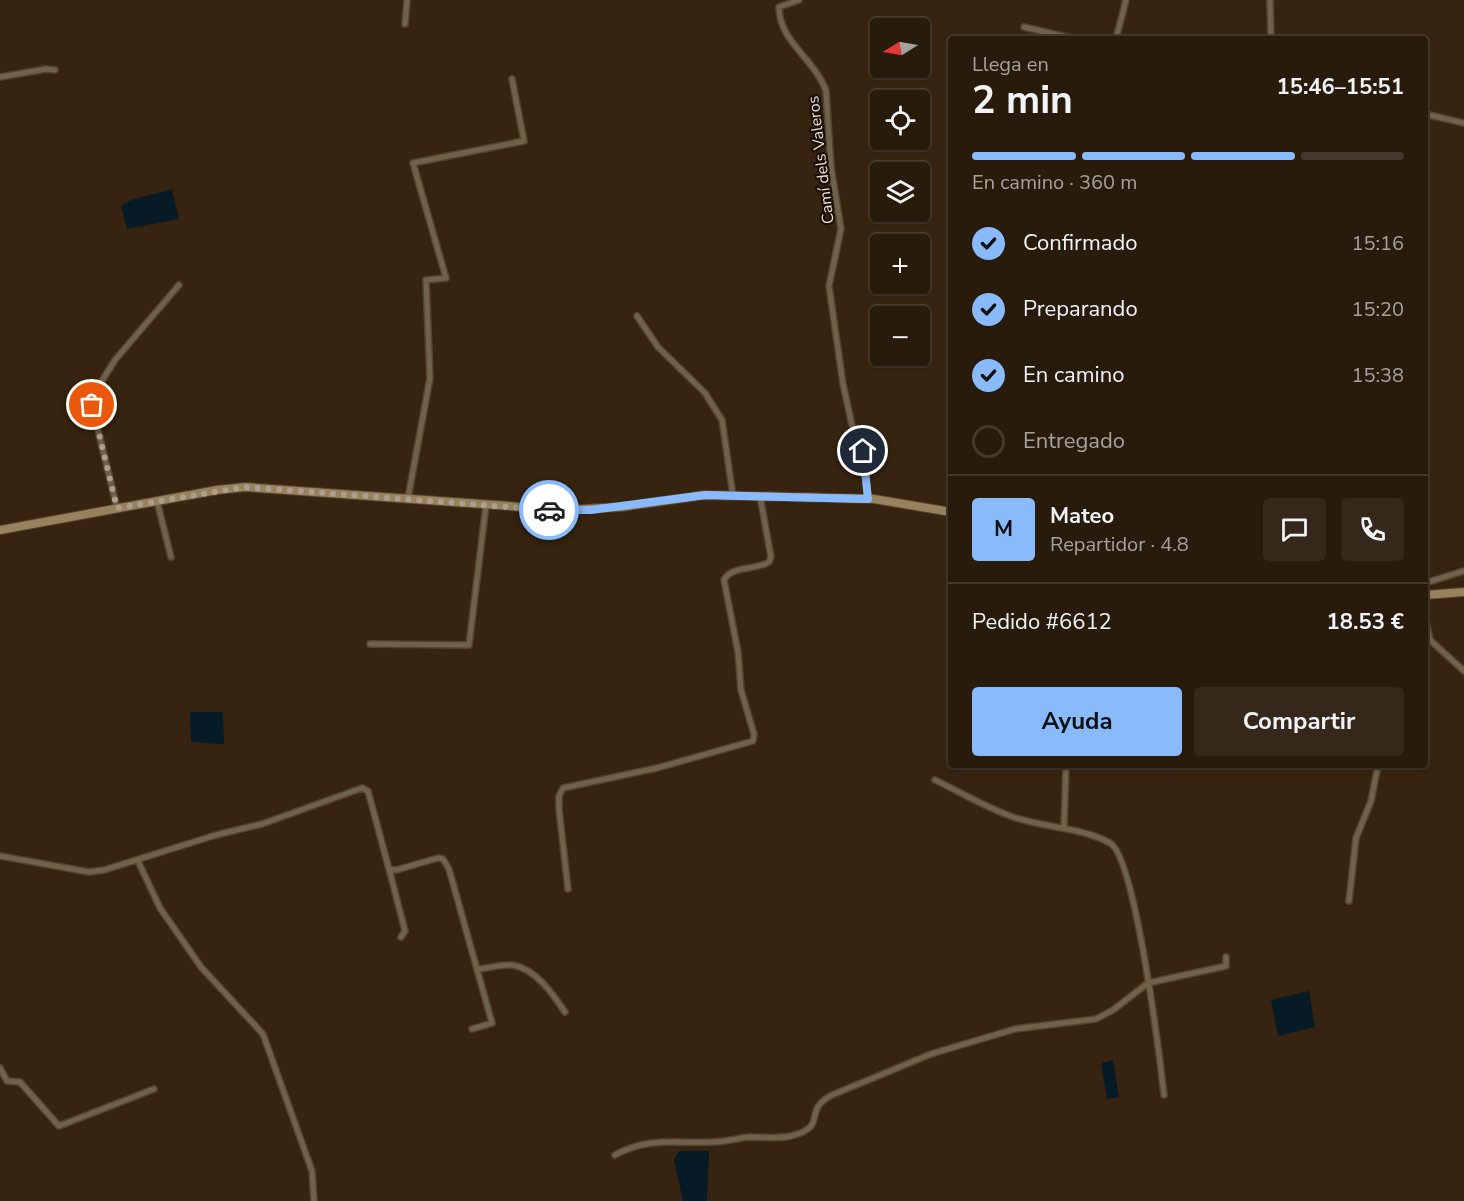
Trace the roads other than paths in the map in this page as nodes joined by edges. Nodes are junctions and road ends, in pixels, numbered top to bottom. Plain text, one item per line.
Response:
1 (407, 0) edge
2 (799, 0) edge
3 (1125, 0) edge
4 (1270, 0) edge
5 (405, 24) dead end
6 (1024, 27) dead end
7 (1062, 36) edge
8 (1117, 36) edge
9 (1271, 36) edge
10 (55, 70) dead end
11 (0, 77) edge
12 (512, 79) dead end
13 (1428, 115) edge
14 (1464, 123) edge
15 (179, 285) dead end
16 (637, 316) dead end
17 (733, 495) junction
18 (760, 496) junction
19 (408, 498) junction
20 (868, 499) junction
21 (157, 501) junction
22 (486, 505) junction
23 (117, 508) junction
24 (948, 512) edge
25 (0, 530) edge
26 (171, 557) dead end
27 (1464, 571) edge
28 (1428, 582) edge
29 (1464, 592) edge
30 (1428, 595) edge
31 (1428, 630) edge
32 (370, 644) dead end
33 (1464, 671) edge
34 (1066, 768) edge
35 (1377, 768) edge
36 (935, 780) dead end
37 (1064, 828) junction
38 (0, 856) edge
39 (138, 861) junction
40 (389, 869) junction
41 (568, 889) dead end
42 (1349, 901) dead end
43 (401, 937) dead end
44 (1226, 957) dead end
45 (479, 969) junction
46 (1148, 983) junction
47 (564, 1012) dead end
48 (472, 1029) dead end
49 (0, 1068) edge
50 (154, 1089) dead end
51 (1164, 1095) dead end
52 (615, 1155) dead end
53 (314, 1201) edge

1 - 5 street
2 - 20 street, Camí dels Valeros
3 - 8 street
4 - 9 street
6 - 7 street
10 - 11 street
12 - 19 street
13 - 14 street
15 - 23 street
16 - 17 street
17 - 18 main road
17 - 22 main road
18 - 20 main road
18 - 41 street
19 - 21 main road
19 - 22 main road
20 - 24 main road
21 - 23 main road
21 - 26 street
22 - 32 street
23 - 25 main road
27 - 28 street
29 - 30 main road
31 - 33 street
34 - 37 street
35 - 42 street
36 - 37 street
37 - 46 street
38 - 39 street
39 - 40 street
39 - 53 street
40 - 43 street
40 - 45 street
44 - 46 street
45 - 47 street
45 - 48 street
46 - 51 street
46 - 52 street
49 - 50 street

